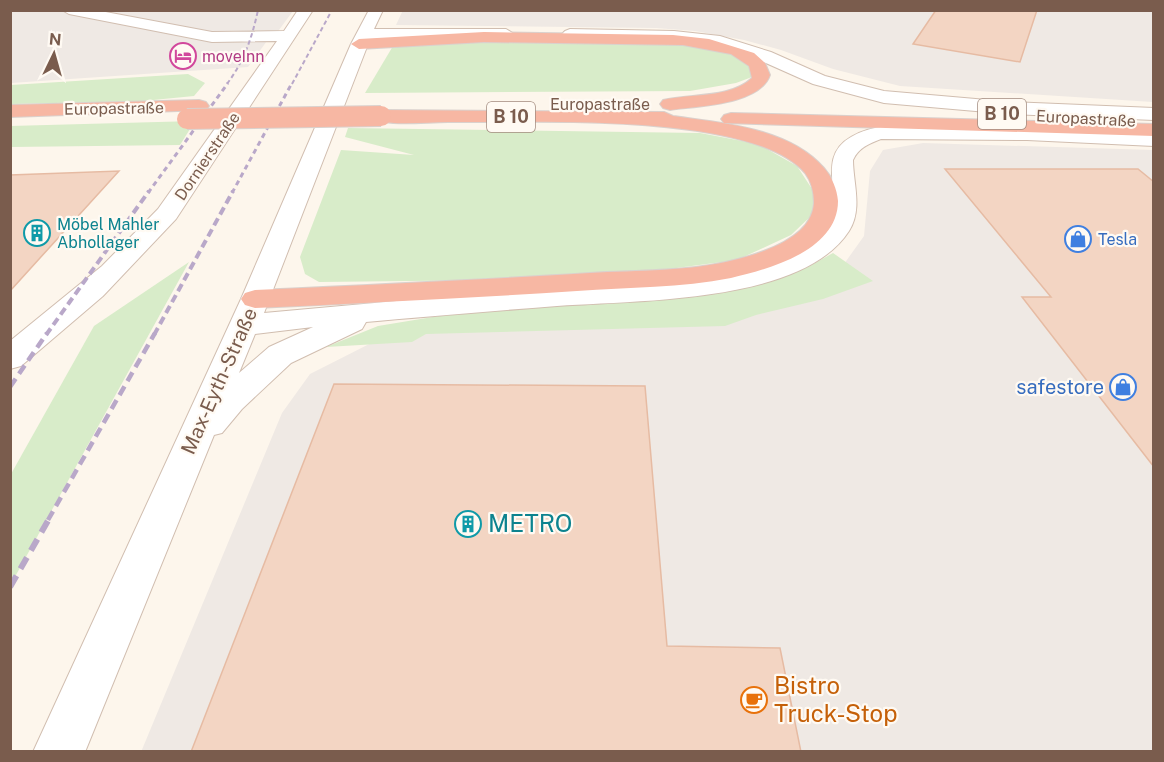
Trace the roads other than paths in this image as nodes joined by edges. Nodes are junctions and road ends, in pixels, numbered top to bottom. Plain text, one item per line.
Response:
1 (69, 10) edge
2 (306, 10) edge
3 (376, 10) edge
4 (289, 36) junction
5 (361, 39) junction
6 (670, 104) junction
7 (851, 106) junction
8 (1010, 108) junction
9 (383, 110) junction
10 (10, 111) edge
11 (193, 113) junction
12 (1154, 114) edge
13 (642, 118) junction
14 (830, 122) junction
15 (1154, 122) edge
16 (10, 123) edge
17 (1154, 130) edge
18 (1027, 134) junction
19 (1154, 140) edge
20 (382, 309) junction
21 (249, 312) junction
22 (10, 358) edge
23 (191, 445) junction
24 (59, 752) edge

1 - 4 street
2 - 4 street, Dornierstraße
3 - 5 street, Max-Eyth-Straße
4 - 22 street, Dornierstraße
5 - 6 highway
5 - 8 street, Europastraße
5 - 21 street, Max-Eyth-Straße
6 - 7 highway, Europastraße / B 10
6 - 9 highway, Europastraße / B 10
7 - 8 highway, B 10
7 - 15 highway, Europastraße / B 10
8 - 12 street, Europastraße / B 10
9 - 11 highway, Europastraße / B 10, bridge
9 - 13 highway, Europastraße / B 10
10 - 11 highway, Europastraße / B 10
11 - 16 highway, Europastraße / B 10
13 - 14 highway, Europastraße / B 10
13 - 21 highway
14 - 17 highway, Europastraße / B 10
14 - 18 highway
18 - 19 street, Europastraße
18 - 20 street, Europastraße
20 - 21 street, Europastraße
20 - 23 street
21 - 23 street, Max-Eyth-Straße
23 - 24 street, Max-Eyth-Straße

